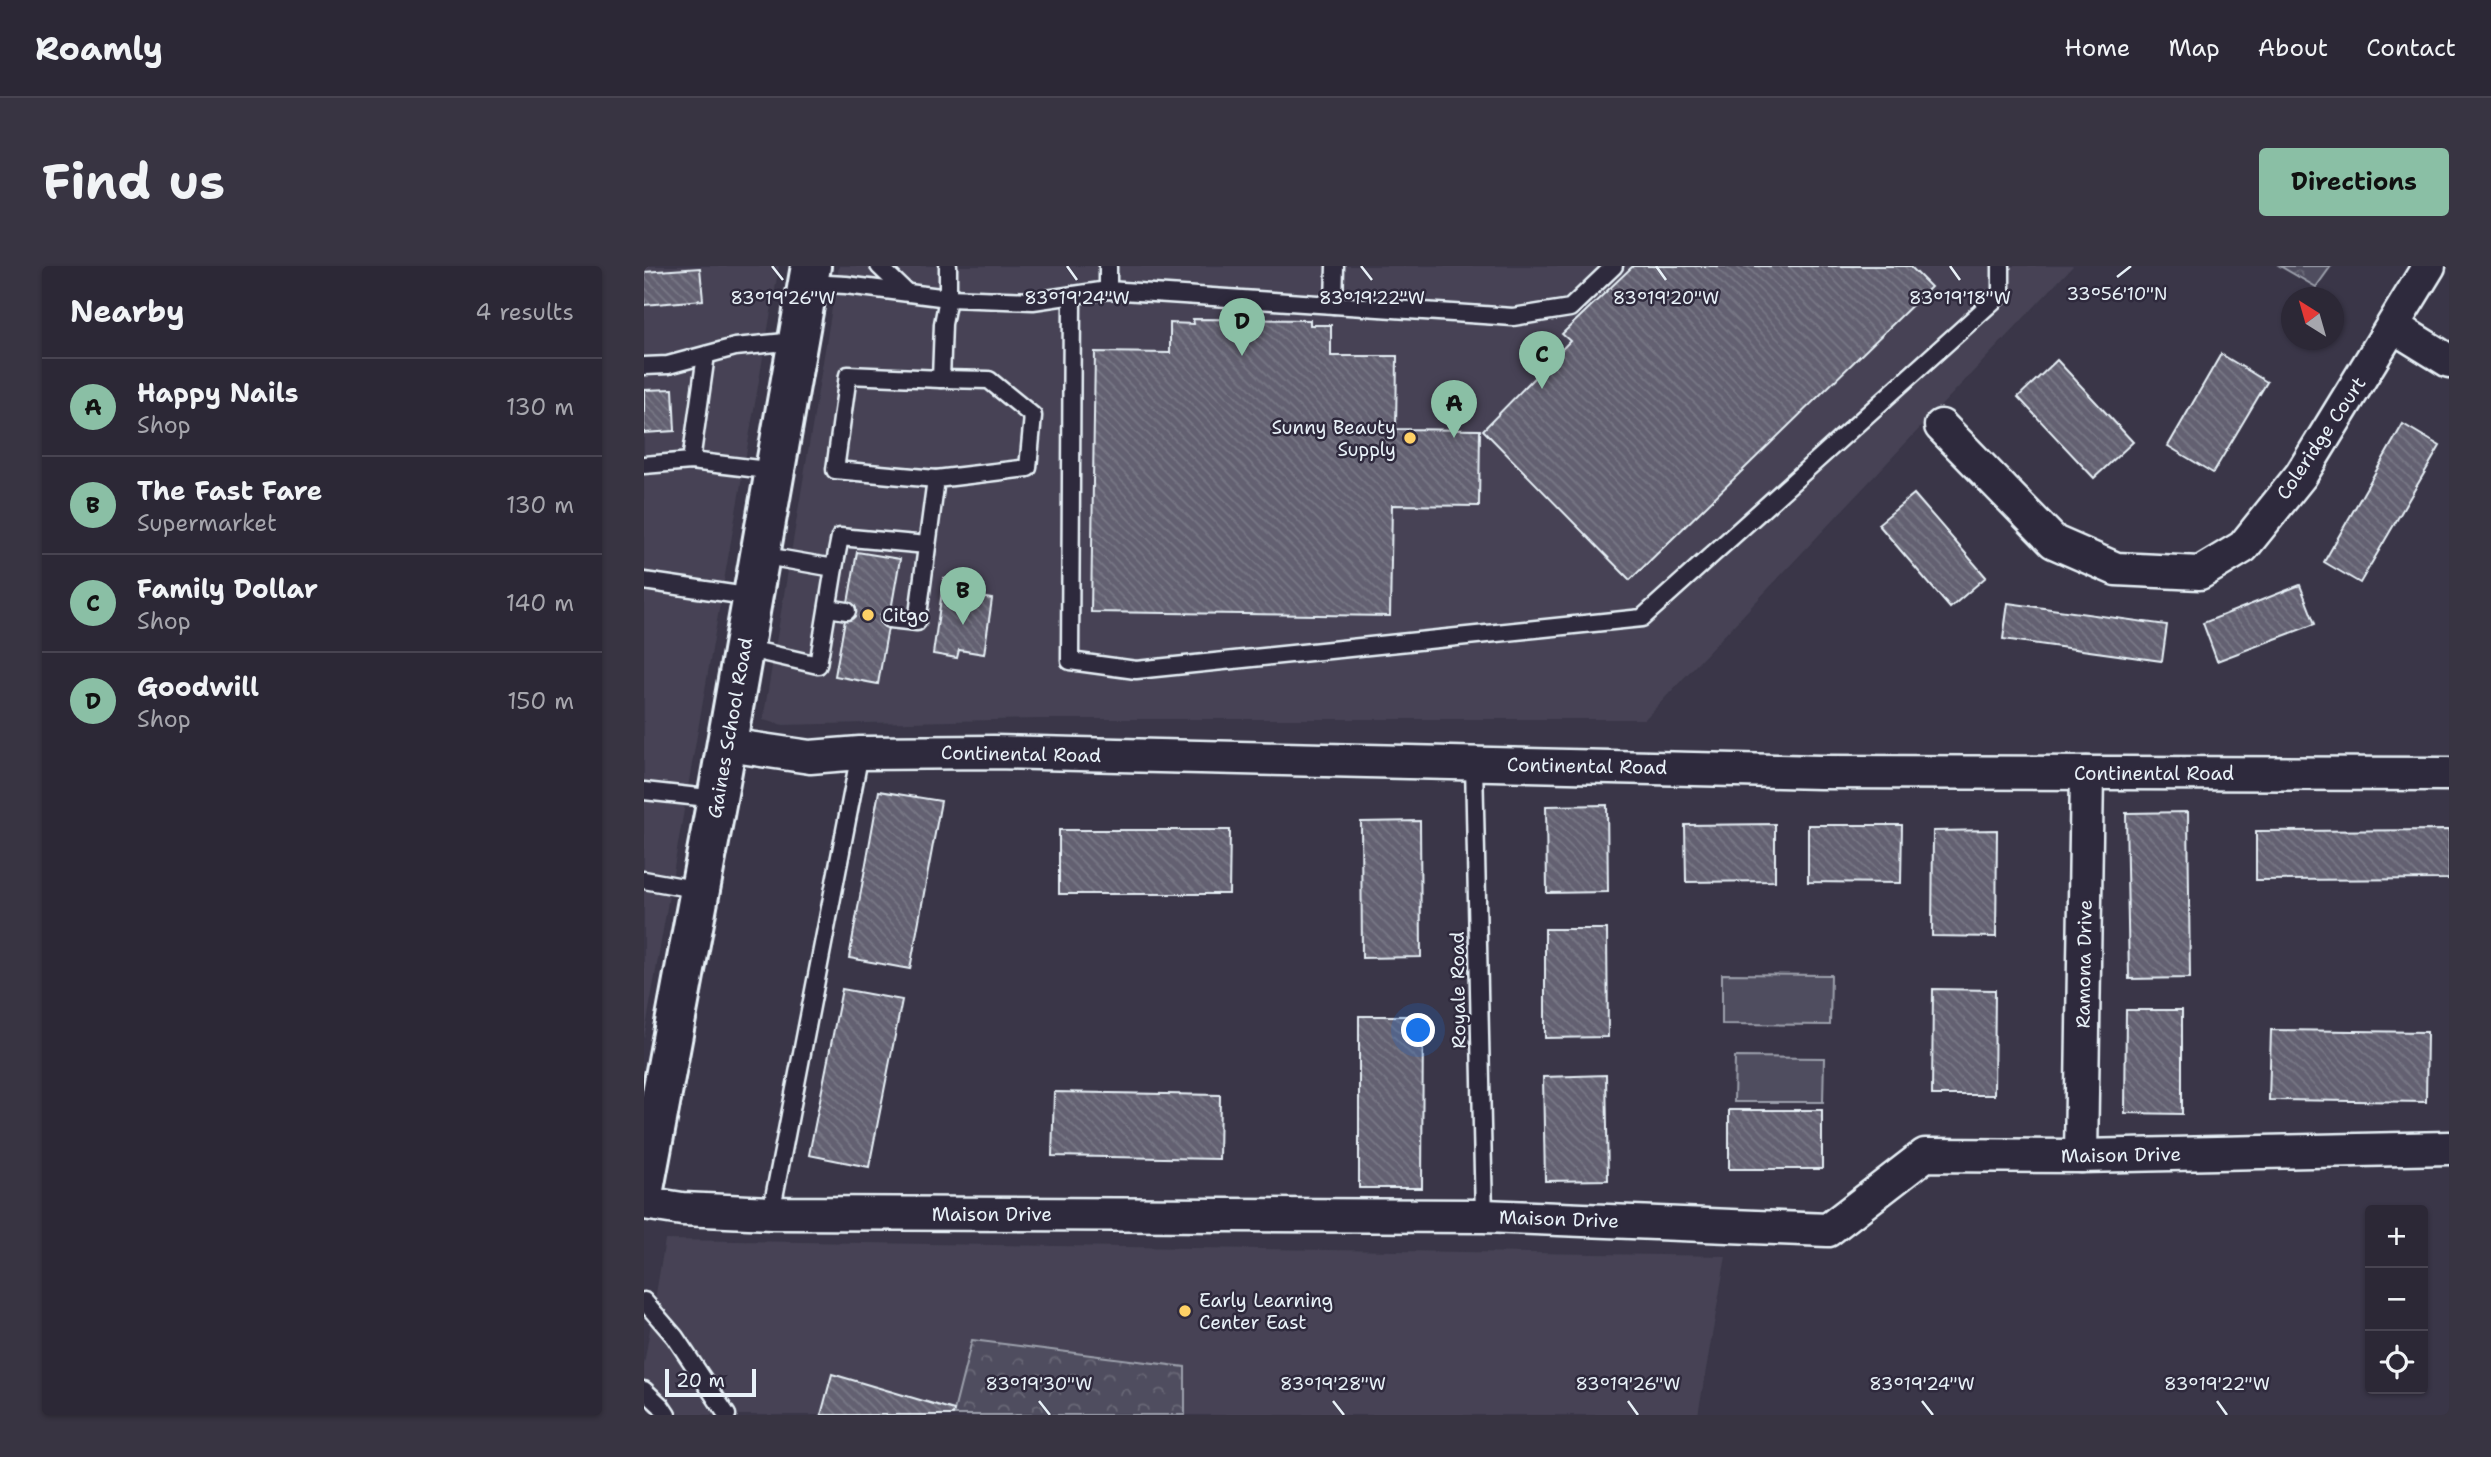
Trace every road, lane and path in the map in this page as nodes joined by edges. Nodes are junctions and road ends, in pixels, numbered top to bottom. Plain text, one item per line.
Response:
1 (879, 266) edge
2 (948, 266) edge
3 (1108, 266) edge
4 (1335, 266) edge
5 (1614, 266) edge
6 (2001, 266) edge
7 (2429, 266) edge
8 (810, 275) edge
9 (1108, 290) junction
10 (906, 292) junction
11 (1072, 295) junction
12 (948, 298) junction
13 (1334, 305) junction
14 (2394, 327) junction
15 (798, 340) junction
16 (706, 355) junction
17 (2449, 361) edge
18 (644, 366) edge
19 (941, 379) junction
20 (1941, 426) dead end
21 (691, 461) junction
22 (644, 465) edge
23 (775, 471) junction
24 (936, 479) junction
25 (927, 545) junction
26 (761, 555) junction
27 (834, 568) junction
28 (644, 580) edge
29 (752, 597) junction
30 (828, 608) junction
31 (847, 611) dead end
32 (889, 619) dead end
33 (744, 648) junction
34 (727, 745) junction
35 (860, 753) junction
36 (1474, 764) junction
37 (2087, 773) junction
38 (2449, 774) edge
39 (644, 791) edge
40 (717, 800) junction
41 (644, 880) edge
42 (700, 890) junction
43 (2449, 1148) edge
44 (2081, 1156) junction
45 (644, 1189) edge
46 (644, 1203) edge
47 (771, 1213) junction
48 (1484, 1216) junction
49 (644, 1301) edge
50 (644, 1390) edge
51 (667, 1415) edge
52 (727, 1415) edge

1 - 10 lane
2 - 12 lane
3 - 9 lane
4 - 13 lane
5 - 13 lane
6 - 11 lane
7 - 14 street, Coleridge Court
8 - 10 lane
8 - 15 main road, Gaines School Road
9 - 11 lane
9 - 13 lane
10 - 12 lane
11 - 12 lane
12 - 19 lane
14 - 17 street
14 - 20 street, Coleridge Court
15 - 16 lane
15 - 23 main road, Gaines School Road
16 - 18 lane
16 - 21 lane
19 - 24 lane
19 - 24 lane
21 - 22 lane
21 - 23 lane
23 - 26 main road, Gaines School Road
24 - 25 lane
25 - 27 lane
25 - 32 lane
26 - 27 lane
26 - 29 main road, Gaines School Road
27 - 30 lane
28 - 29 lane
29 - 33 main road, Gaines School Road
30 - 31 lane
30 - 33 lane
33 - 34 main road, Gaines School Road
34 - 35 street, Continental Road
34 - 40 main road, Gaines School Road
35 - 36 street, Continental Road
35 - 47 lane
36 - 37 street, Continental Road
36 - 48 lane, Royale Road
37 - 38 street, Continental Road
37 - 44 street, Ramona Drive
39 - 40 lane
40 - 42 main road, Gaines School Road
41 - 42 lane
42 - 45 main road, Gaines School Road
43 - 44 street, Maison Drive
44 - 48 street, Maison Drive
46 - 47 street, Maison Drive
47 - 48 street, Maison Drive
49 - 52 lane
50 - 51 lane

